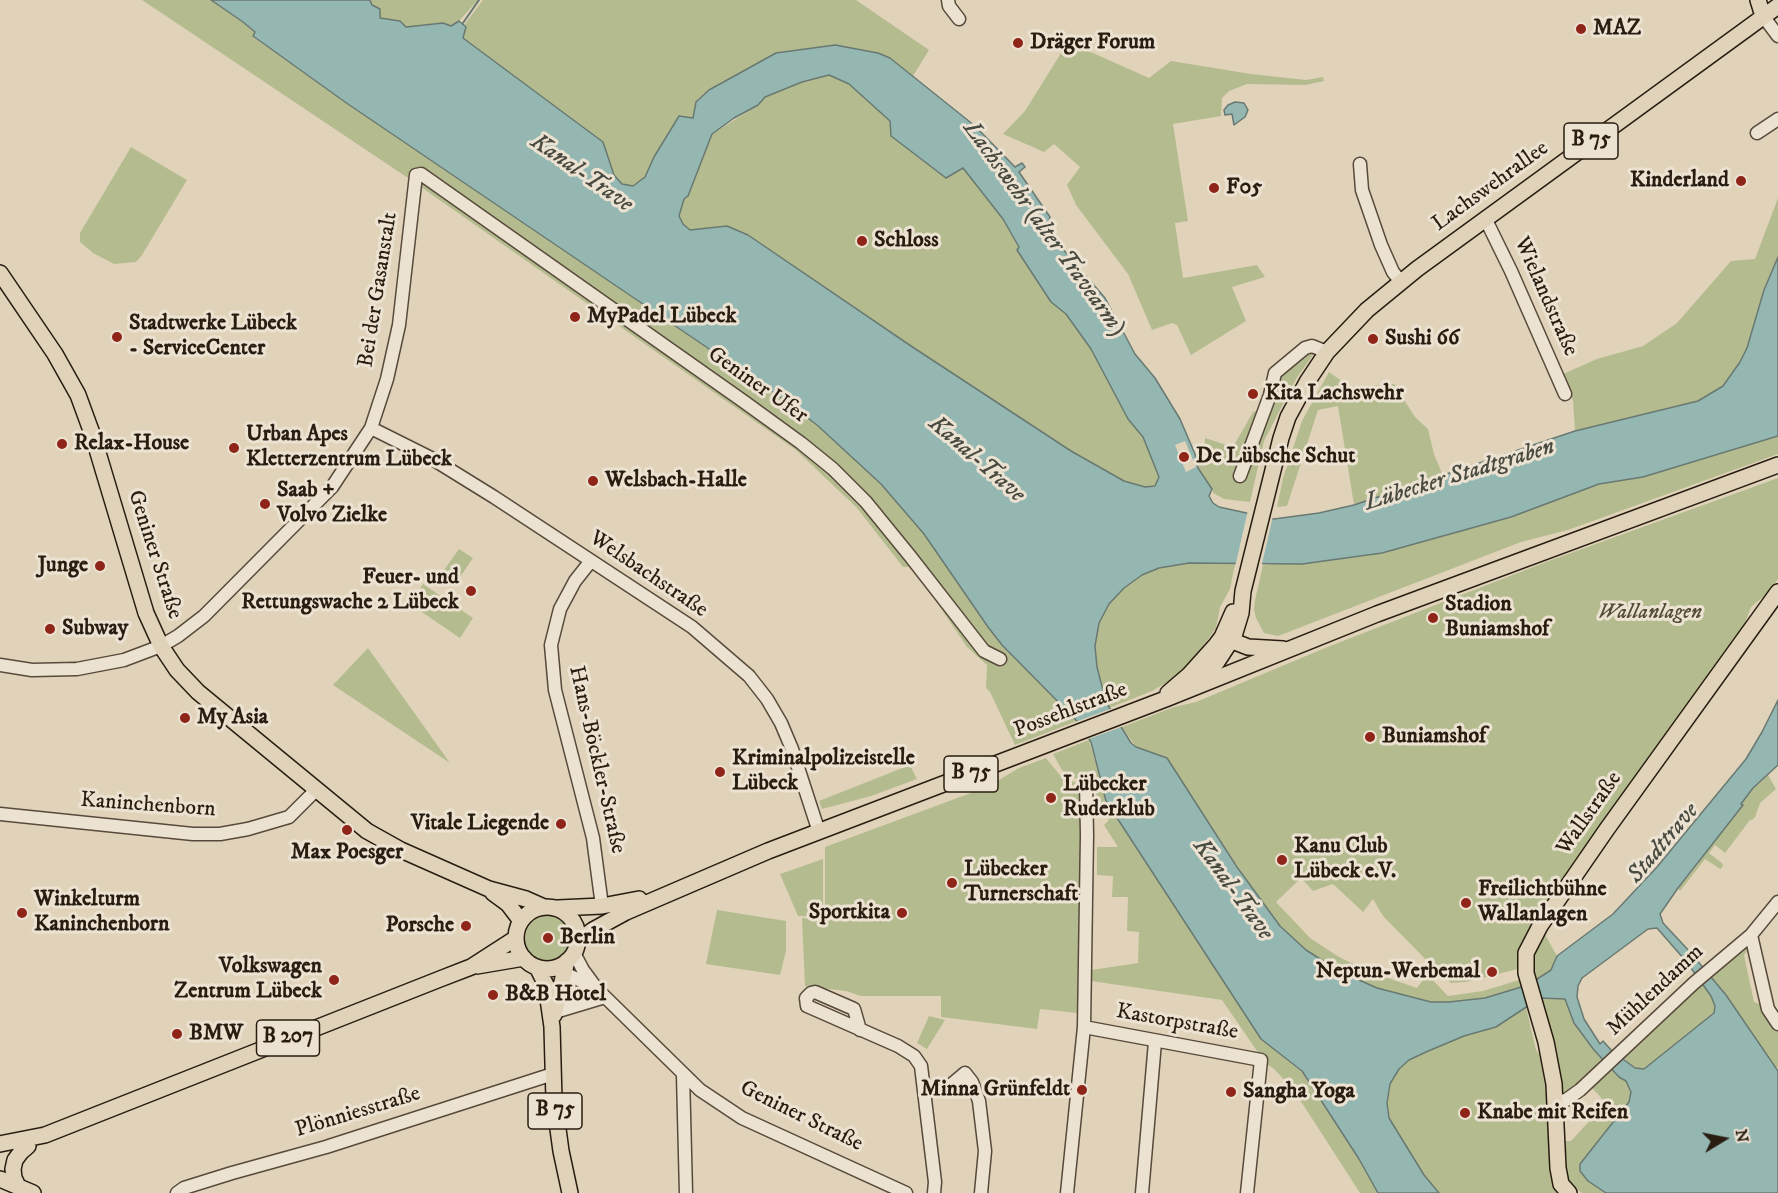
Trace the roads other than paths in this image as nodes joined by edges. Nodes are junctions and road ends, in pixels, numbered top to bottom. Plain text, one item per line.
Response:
1 (948, 0) edge
2 (1758, 0) edge
3 (1778, 6) edge
4 (1763, 16) junction
5 (959, 19) dead end
6 (1778, 36) edge
7 (1778, 119) edge
8 (1757, 133) dead end
9 (1360, 164) dead end
10 (416, 175) joint
11 (1485, 218) junction
12 (2, 279) edge
13 (1401, 282) junction
14 (1327, 352) junction
15 (1565, 394) dead end
16 (371, 429) junction
17 (1778, 465) edge
18 (1240, 476) dead end
19 (590, 562) junction
20 (1243, 591) junction
21 (1778, 592) edge
22 (1241, 613) junction
23 (1224, 643) junction
24 (161, 646) junction
25 (1263, 654) junction
26 (1000, 659) dead end
27 (0, 665) edge
28 (1180, 693) junction
29 (1155, 703) junction
30 (1086, 782) dead end
31 (316, 790) junction
32 (0, 814) edge
33 (819, 832) junction
34 (696, 881) junction
35 (489, 889) junction
36 (1778, 902) edge
37 (602, 906) junction
38 (551, 908) junction
39 (521, 921) junction
40 (1751, 935) junction
41 (516, 938) junction
42 (524, 958) junction
43 (568, 959) junction
44 (471, 966) junction
45 (537, 967) junction
46 (601, 993) junction
47 (554, 1019) junction
48 (1778, 1024) edge
49 (1084, 1028) junction
50 (860, 1030) dead end
51 (1155, 1042) junction
52 (553, 1074) junction
53 (683, 1075) junction
54 (952, 1084) dead end
55 (1555, 1102) junction
56 (45, 1135) junction
57 (0, 1144) edge
58 (28, 1146) junction
59 (0, 1155) edge
60 (0, 1179) edge
61 (18, 1186) junction
62 (33, 1193) edge
63 (177, 1193) edge
64 (570, 1193) edge
65 (686, 1193) edge
66 (906, 1193) edge
67 (934, 1193) edge
68 (981, 1193) edge
69 (1067, 1193) edge
70 (1142, 1193) edge
71 (1247, 1193) edge
72 (1569, 1193) edge

1 - 5 street
2 - 4 main road
3 - 4 main road, Lachswehrallee
4 - 6 street
4 - 11 main road, Lachswehrallee / B 75
7 - 8 street
9 - 13 street
10 - 16 street, Bei der Gasanstalt
10 - 26 street, Geniner Ufer
11 - 13 main road, Lachswehrallee / B 75
11 - 15 street, Wielandstraße
12 - 24 main road, Geniner Straße
13 - 14 main road, Lachswehrallee / B 75
14 - 18 street
14 - 20 main road, Lachswehrallee / B 75
16 - 19 street, Welsbachstraße
16 - 24 street, Bei der Gasanstalt
17 - 25 main road, Possehlstraße
19 - 33 street, Welsbachstraße
19 - 37 street, Hans-Böckler-Straße
20 - 22 main road, Lachswehrallee / B 75
20 - 23 main road, Lachswehrallee / B 75
21 - 55 main road, Wallstraße
22 - 23 main road, Lachswehrallee / B 75
22 - 25 main road
23 - 25 main road
23 - 28 main road, Lachswehrallee / B 75
23 - 29 main road, Lachswehrallee / B 75
24 - 27 street, Bei der Gasanstalt
24 - 31 main road, Geniner Straße
25 - 28 main road, Possehlstraße
28 - 29 main road, Possehlstraße / B 75
29 - 33 main road, Possehlstraße / B 75
30 - 49 street
31 - 32 street, Kaninchenborn
31 - 35 main road, Geniner Straße
33 - 34 main road, Possehlstraße / B 75
34 - 37 main road, Possehlstraße / B 75
34 - 43 main road, Possehlstraße / B 75
35 - 38 main road, Geniner Straße
35 - 39 main road, Geniner Straße
36 - 40 street, Mühlendamm
37 - 38 main road, Possehlstraße / B 75
38 - 39 main road
38 - 43 main road
39 - 41 main road
40 - 48 street
40 - 55 street, Mühlendamm
41 - 42 main road
41 - 44 main road, B 207
42 - 44 main road, B 207
42 - 45 main road
43 - 45 main road
43 - 46 street, Geniner Straße
43 - 46 street, Geniner Straße
43 - 47 main road, B 75
44 - 56 main road, B 207
45 - 47 main road, B 75
46 - 47 street
46 - 53 street, Geniner Straße
47 - 52 main road, B 75
49 - 51 street, Kastorpstraße
49 - 69 street
50 - 67 street
51 - 70 street
51 - 71 street, Kastorpstraße
52 - 63 street, Plönniesstraße
52 - 64 main road, B 75
53 - 65 street
53 - 66 street, Geniner Straße
54 - 68 street
55 - 72 main road, Wallstraße
56 - 57 main road, B 207
56 - 58 main road, B 207
58 - 59 main road, B 207
58 - 61 main road
60 - 61 main road
61 - 62 main road

